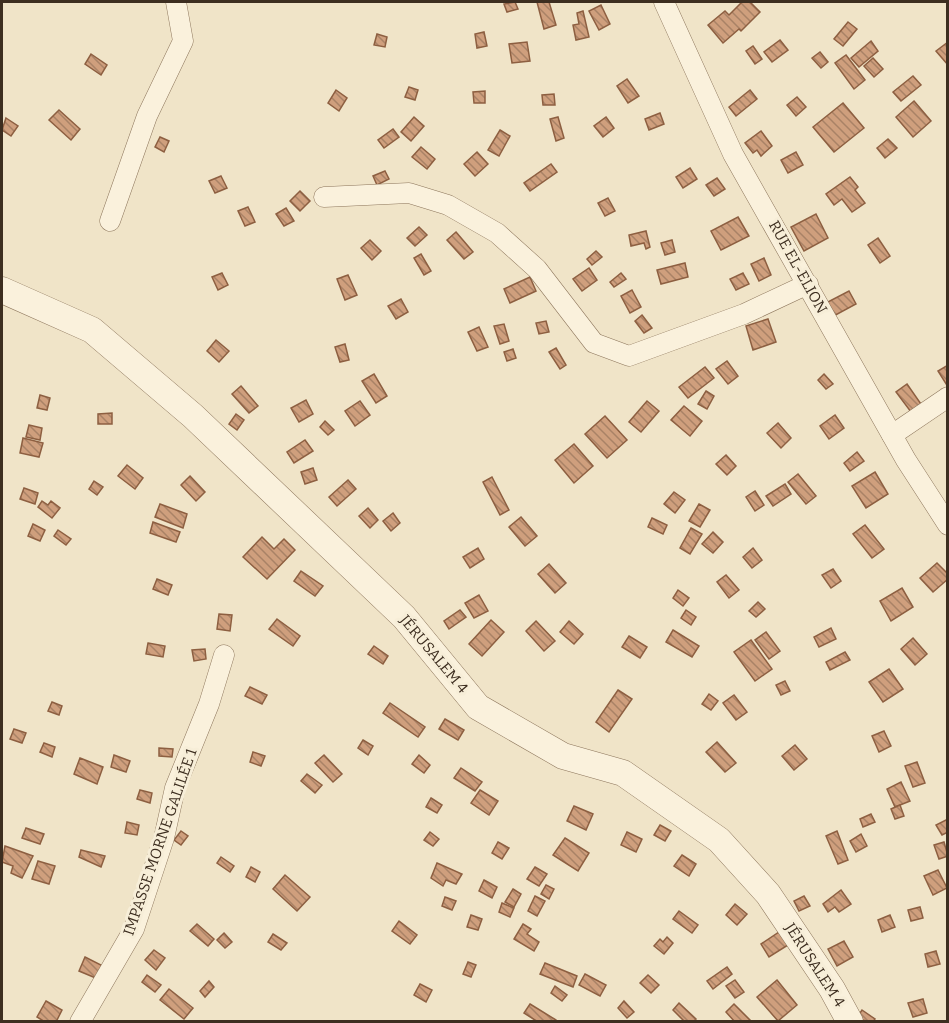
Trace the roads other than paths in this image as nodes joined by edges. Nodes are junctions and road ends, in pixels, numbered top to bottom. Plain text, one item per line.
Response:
1 (176, 2) edge
2 (664, 2) edge
3 (324, 197) dead end
4 (110, 221) dead end
5 (807, 284) junction
6 (2, 290) edge
7 (948, 397) edge
8 (892, 435) junction
9 (948, 525) edge
10 (224, 655) dead end
11 (80, 1022) edge
12 (850, 1022) edge

1 - 4 street
2 - 5 street, RUE EL-ELION
3 - 5 street
5 - 8 street, RUE EL-ELION
6 - 12 street, JÉRUSALEM 4
7 - 8 street
8 - 9 street, RUE EL-ELION
10 - 11 street, IMPASSE MORNE GALILÉE 1

